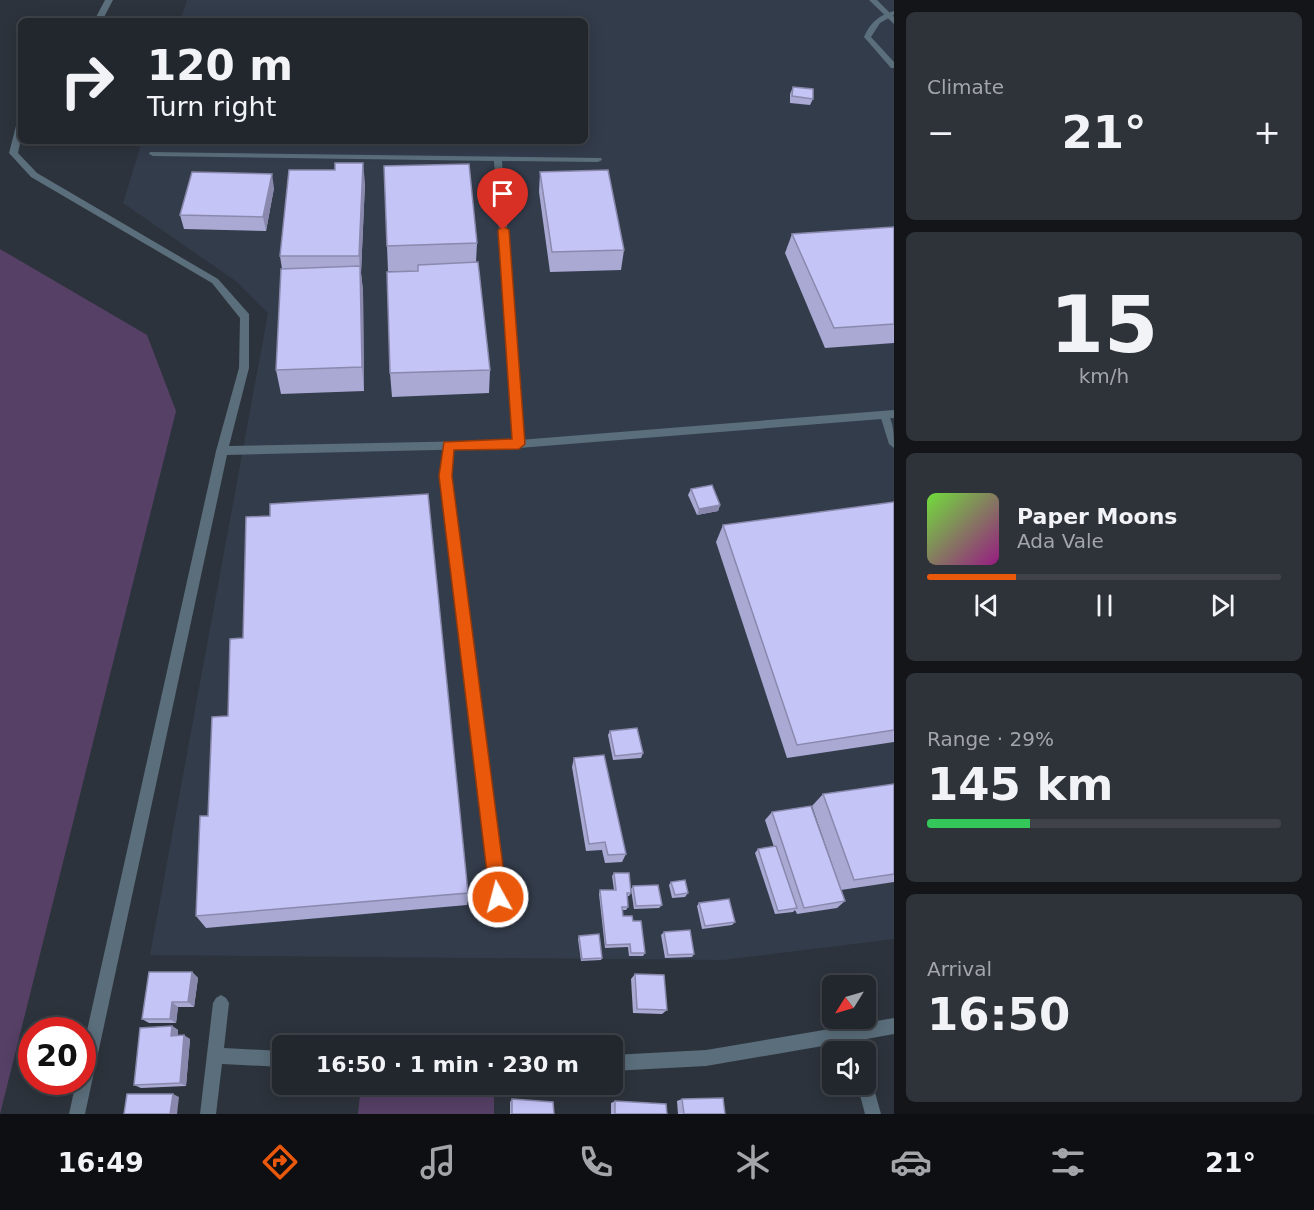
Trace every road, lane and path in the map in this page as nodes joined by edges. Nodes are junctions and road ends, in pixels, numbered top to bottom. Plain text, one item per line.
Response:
1 (109, 0) edge
2 (873, 0) edge
3 (890, 14) edge
4 (100, 18) edge
5 (894, 22) edge
6 (894, 66) edge
7 (18, 134) edge
8 (153, 154) dead end
9 (498, 159) junction
10 (598, 160) dead end
11 (890, 414) edge
12 (519, 444) junction
13 (894, 444) edge
14 (448, 446) junction
15 (222, 451) junction
16 (498, 897) dead end
17 (221, 1003) dead end
18 (894, 1026) edge
19 (851, 1032) junction
20 (853, 1041) edge
21 (215, 1056) junction
22 (272, 1059) edge
23 (623, 1062) edge
24 (868, 1095) edge
25 (77, 1114) edge
26 (208, 1114) edge
27 (873, 1114) edge

1 - 4 street
2 - 3 street
3 - 5 street
3 - 6 lane
7 - 15 street
8 - 9 lane
9 - 10 lane
9 - 12 lane
11 - 12 street
11 - 13 lane
12 - 14 street
14 - 15 street
14 - 16 lane
15 - 25 street
17 - 21 street
18 - 19 street
19 - 20 street
19 - 23 street
21 - 22 street
21 - 26 street
24 - 27 street

